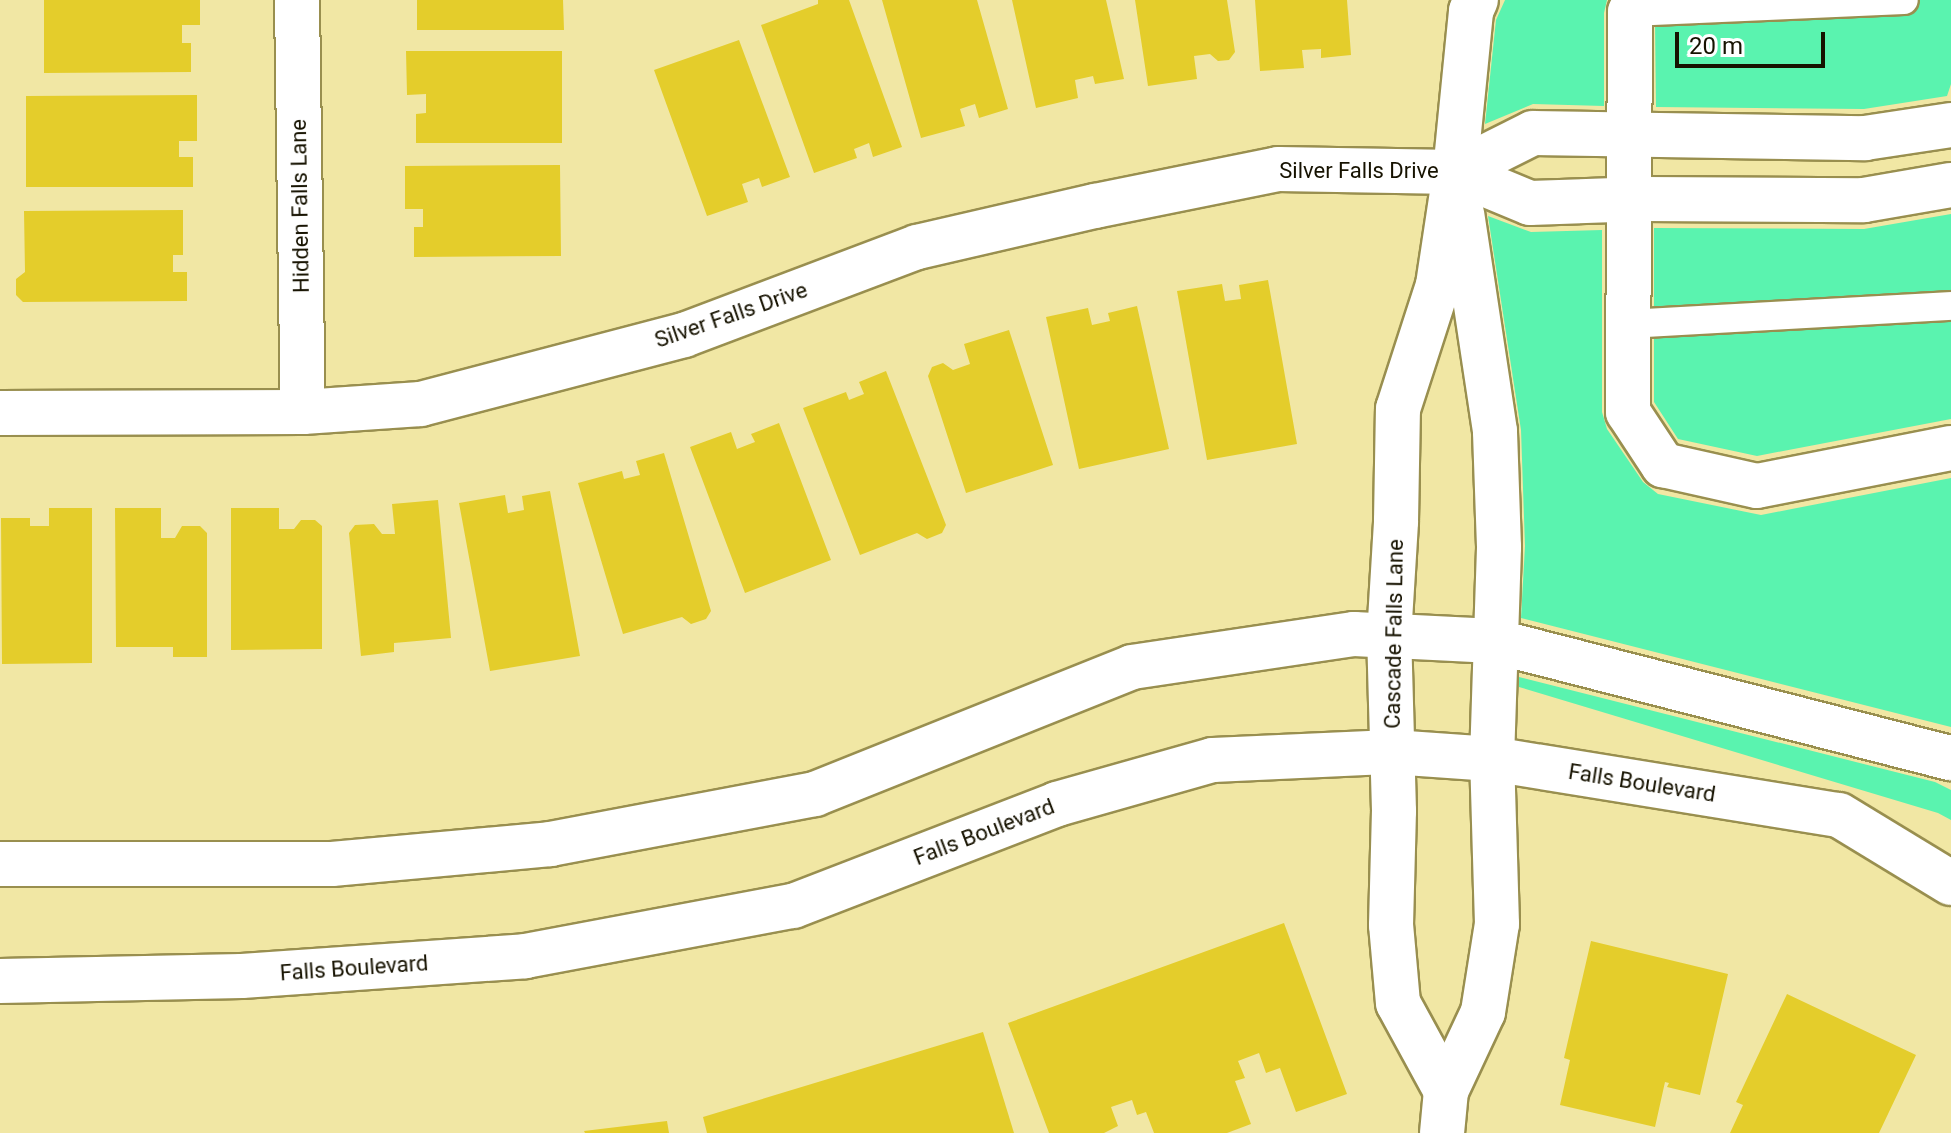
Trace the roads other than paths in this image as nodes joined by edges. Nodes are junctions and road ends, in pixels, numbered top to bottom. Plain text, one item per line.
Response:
1 (297, 0) edge
2 (1476, 0) edge
3 (1904, 0) edge
4 (1633, 6) edge
5 (1951, 125) edge
6 (1630, 136) junction
7 (1455, 172) junction
8 (1951, 185) edge
9 (1628, 200) junction
10 (1951, 306) edge
11 (1628, 324) junction
12 (303, 412) junction
13 (0, 413) edge
14 (1951, 448) edge
15 (1389, 637) junction
16 (1494, 641) junction
17 (1392, 752) junction
18 (1951, 758) edge
19 (1492, 759) junction
20 (0, 864) edge
21 (1951, 883) edge
22 (0, 981) edge
23 (1444, 1112) edge

1 - 12 street, Hidden Falls Lane
2 - 7 street, Cascade Falls Lane
3 - 4 lane
4 - 6 street
5 - 6 street
6 - 7 street
6 - 9 street
7 - 9 street
7 - 12 street, Silver Falls Drive
7 - 15 street, Cascade Falls Lane
7 - 16 street, Cascade Falls Lane
8 - 9 street
9 - 11 street
10 - 11 lane
11 - 14 street
12 - 13 street, Silver Falls Drive
15 - 16 street
15 - 17 street, Cascade Falls Lane
15 - 20 street
16 - 18 street
16 - 19 street, Cascade Falls Lane
17 - 19 street, Falls Boulevard
17 - 22 street, Falls Boulevard
17 - 23 street, Cascade Falls Lane
19 - 21 street, Falls Boulevard
19 - 23 street, Cascade Falls Lane

